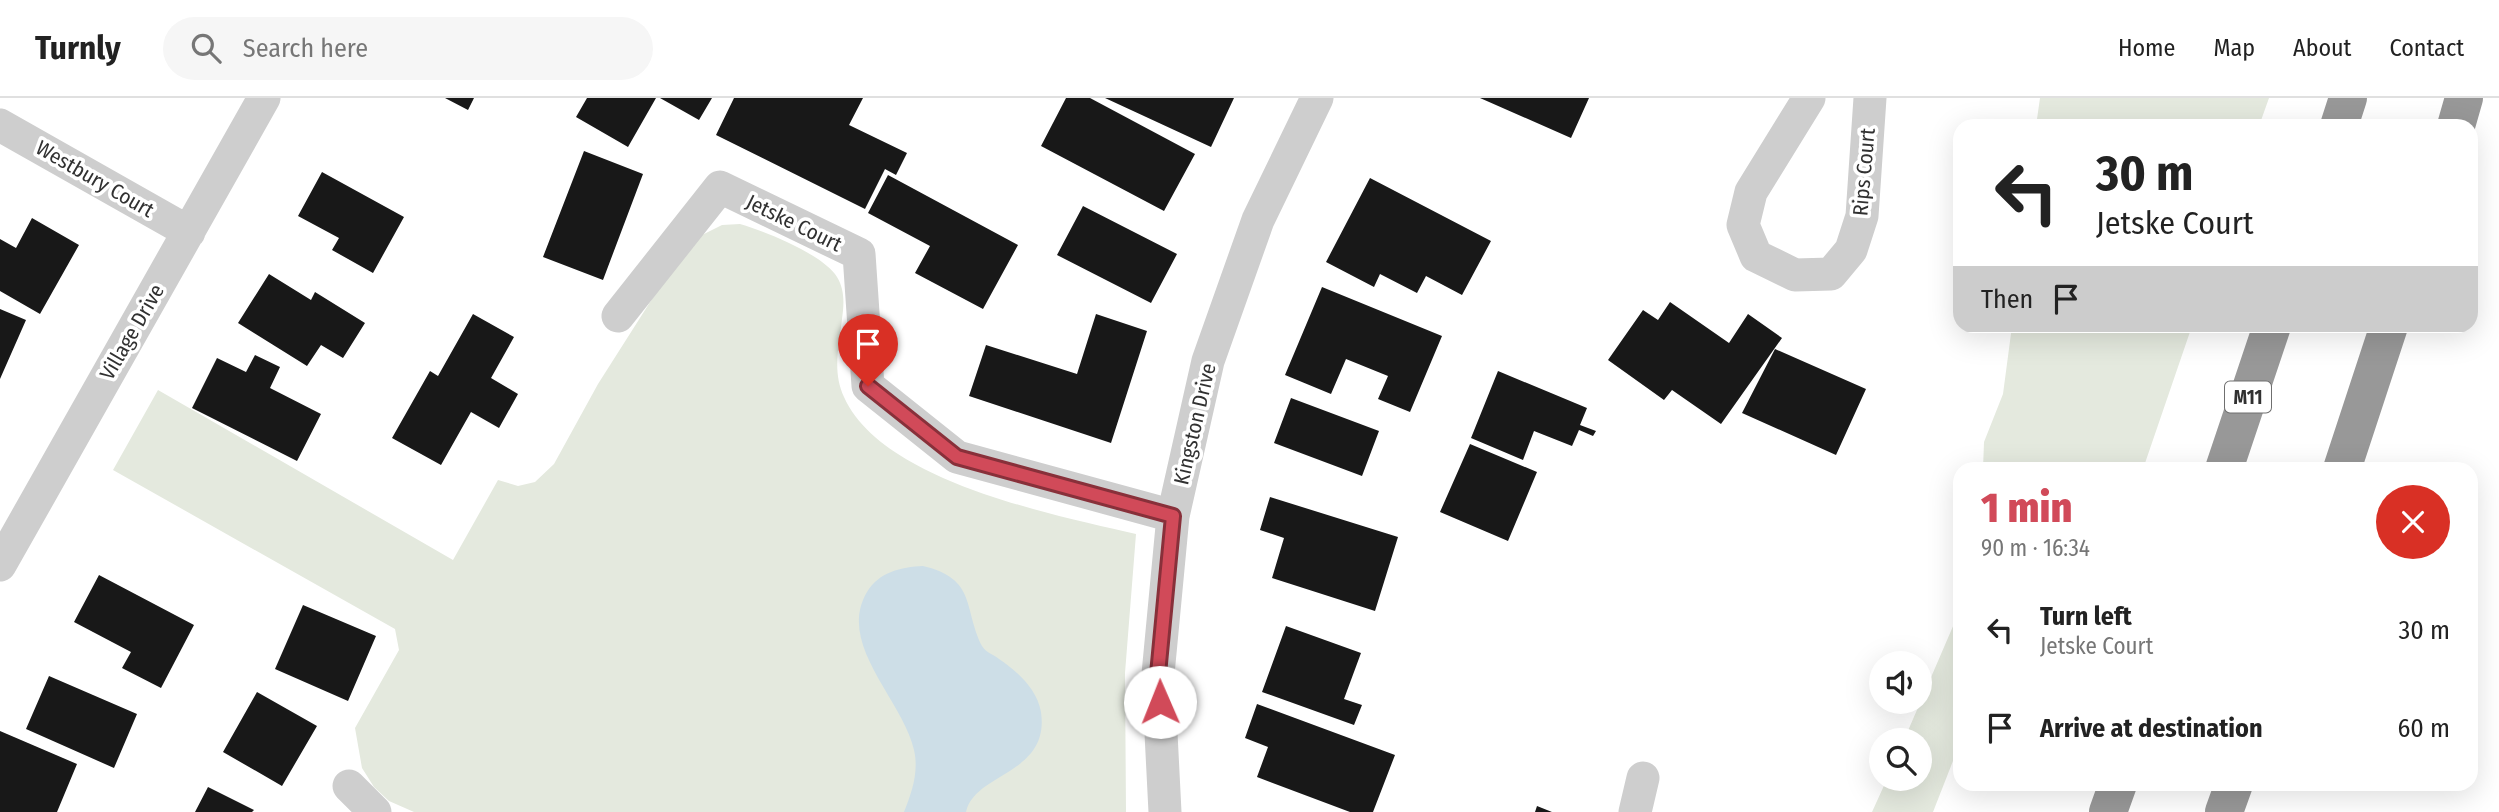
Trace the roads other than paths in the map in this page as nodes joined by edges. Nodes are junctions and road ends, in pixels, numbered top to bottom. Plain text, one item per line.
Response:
1 (264, 98) edge
2 (1317, 98) edge
3 (1809, 98) edge
4 (1870, 98) edge
5 (2348, 98) edge
6 (2464, 98) edge
7 (2341, 119) edge
8 (2458, 119) edge
9 (0, 125) edge
10 (189, 232) junction
11 (618, 316) dead end
12 (2270, 333) edge
13 (2387, 333) edge
14 (2226, 462) edge
15 (2344, 462) edge
16 (1173, 516) junction
17 (0, 565) edge
18 (1643, 778) dead end
19 (349, 786) dead end
20 (2116, 791) edge
21 (2232, 791) edge
22 (375, 812) edge
23 (1165, 812) edge
24 (1635, 812) edge
25 (2108, 812) edge
26 (2224, 812) edge

1 - 10 street, Village Drive
2 - 16 street, Kingston Drive
3 - 4 street, Rips Court
5 - 7 highway
6 - 8 highway
9 - 10 street, Westbury Court
10 - 17 street, Village Drive
11 - 16 street, Jetske Court
12 - 14 highway, M11
13 - 15 highway
16 - 23 street, Kingston Drive
18 - 24 street
19 - 22 street
20 - 25 highway
21 - 26 highway

